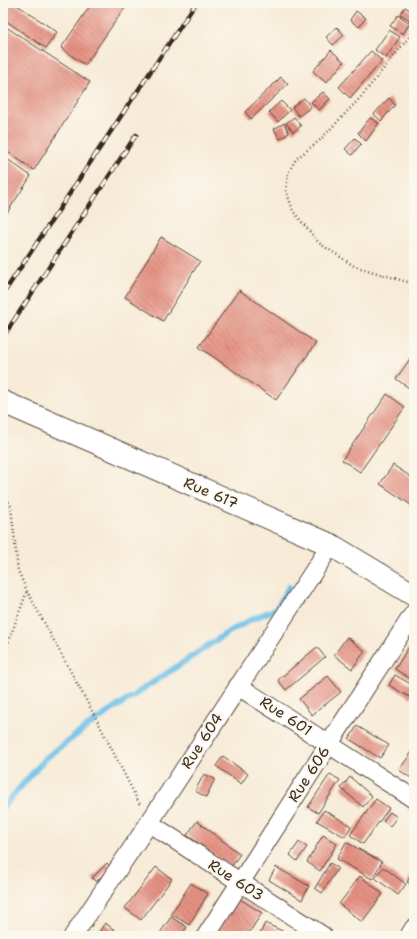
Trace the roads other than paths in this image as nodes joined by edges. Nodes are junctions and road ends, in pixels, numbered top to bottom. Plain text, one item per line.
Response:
1 (3, 402) edge
2 (331, 545) junction
3 (414, 595) edge
4 (414, 613) edge
5 (238, 686) junction
6 (329, 744) junction
7 (414, 798) edge
8 (149, 823) junction
9 (240, 883) junction
10 (414, 928) edge
11 (73, 936) edge
12 (206, 936) edge
13 (323, 936) edge
14 (409, 936) edge

1 - 2 highway, Rue 617
2 - 3 highway, Rue 617
2 - 5 street, Rue 604
4 - 6 street, Rue 606
5 - 6 street, Rue 601
5 - 8 street, Rue 604
6 - 7 street, Rue 601
6 - 9 street, Rue 606
8 - 9 street, Rue 603
8 - 11 street, Rue 604
9 - 12 street, Rue 606
9 - 13 street, Rue 603
10 - 14 street

